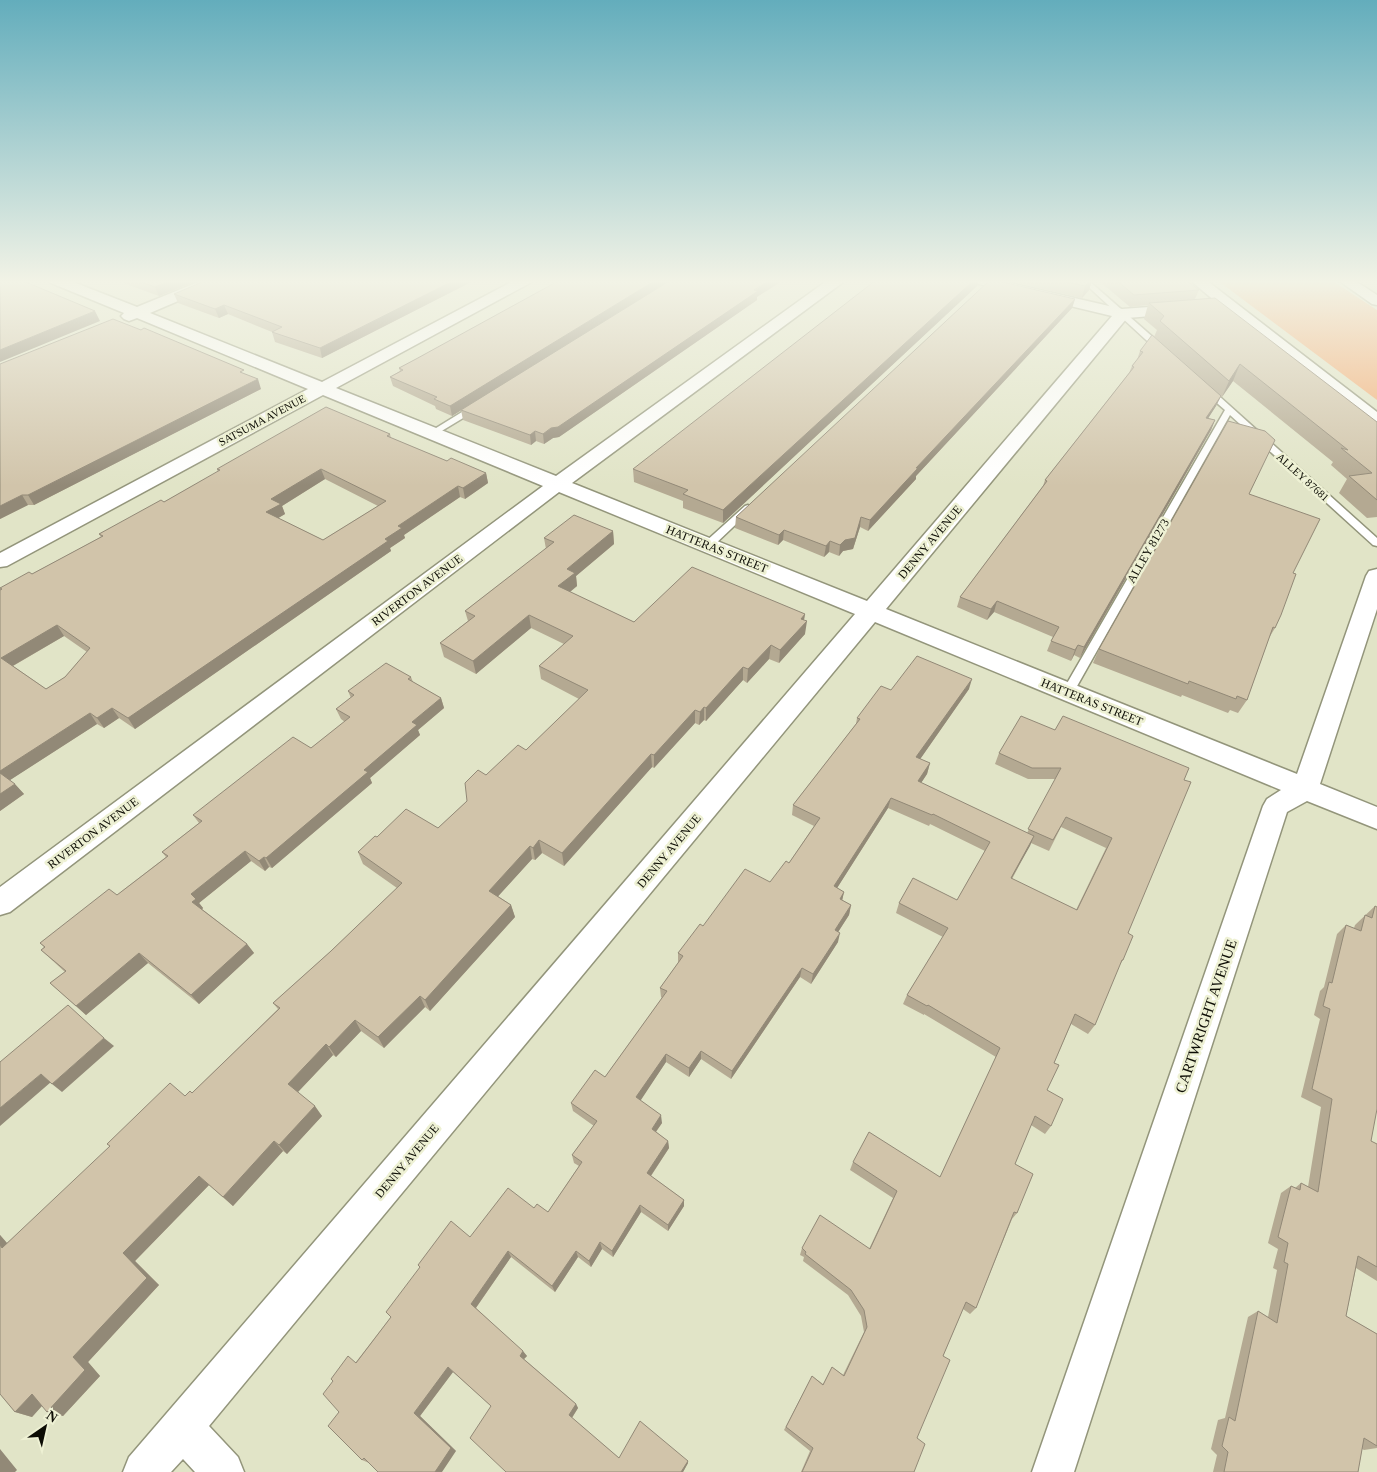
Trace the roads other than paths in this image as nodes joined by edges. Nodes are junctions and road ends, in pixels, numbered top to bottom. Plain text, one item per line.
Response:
1 (216, 349) edge
2 (395, 349) edge
3 (743, 349) edge
4 (1093, 349) edge
5 (1161, 349) edge
6 (1286, 349) edge
7 (1165, 352) edge
8 (1201, 384) edge
9 (321, 388) junction
10 (483, 402) edge
11 (1229, 410) junction
12 (1377, 421) edge
13 (432, 433) junction
14 (558, 484) junction
15 (758, 498) edge
16 (1377, 543) edge
17 (708, 545) junction
18 (0, 561) edge
19 (1377, 576) edge
20 (871, 612) junction
21 (1068, 692) junction
22 (1305, 789) junction
23 (1377, 818) edge
24 (0, 903) edge
25 (182, 1427) junction
26 (144, 1472) edge
27 (223, 1472) edge
28 (1053, 1472) edge

1 - 9 street, HATTERAS STREET
2 - 9 street, SATSUMA AVENUE
3 - 14 street, RIVERTON AVENUE
4 - 20 street, DENNY AVENUE
5 - 7 lane
6 - 12 street
8 - 11 lane, ALLEY 87681
9 - 13 street, HATTERAS STREET
9 - 18 street, SATSUMA AVENUE
10 - 13 lane
11 - 16 lane, ALLEY 87681
11 - 21 lane, ALLEY 81273
13 - 14 street, HATTERAS STREET
14 - 17 street, HATTERAS STREET
14 - 24 street, RIVERTON AVENUE
15 - 17 lane
17 - 20 street, HATTERAS STREET
19 - 22 street
20 - 21 street, HATTERAS STREET
20 - 25 street, DENNY AVENUE
21 - 22 street, HATTERAS STREET
22 - 23 street, HATTERAS STREET
22 - 28 street, CARTWRIGHT AVENUE
25 - 26 street, DENNY AVENUE
25 - 27 street

